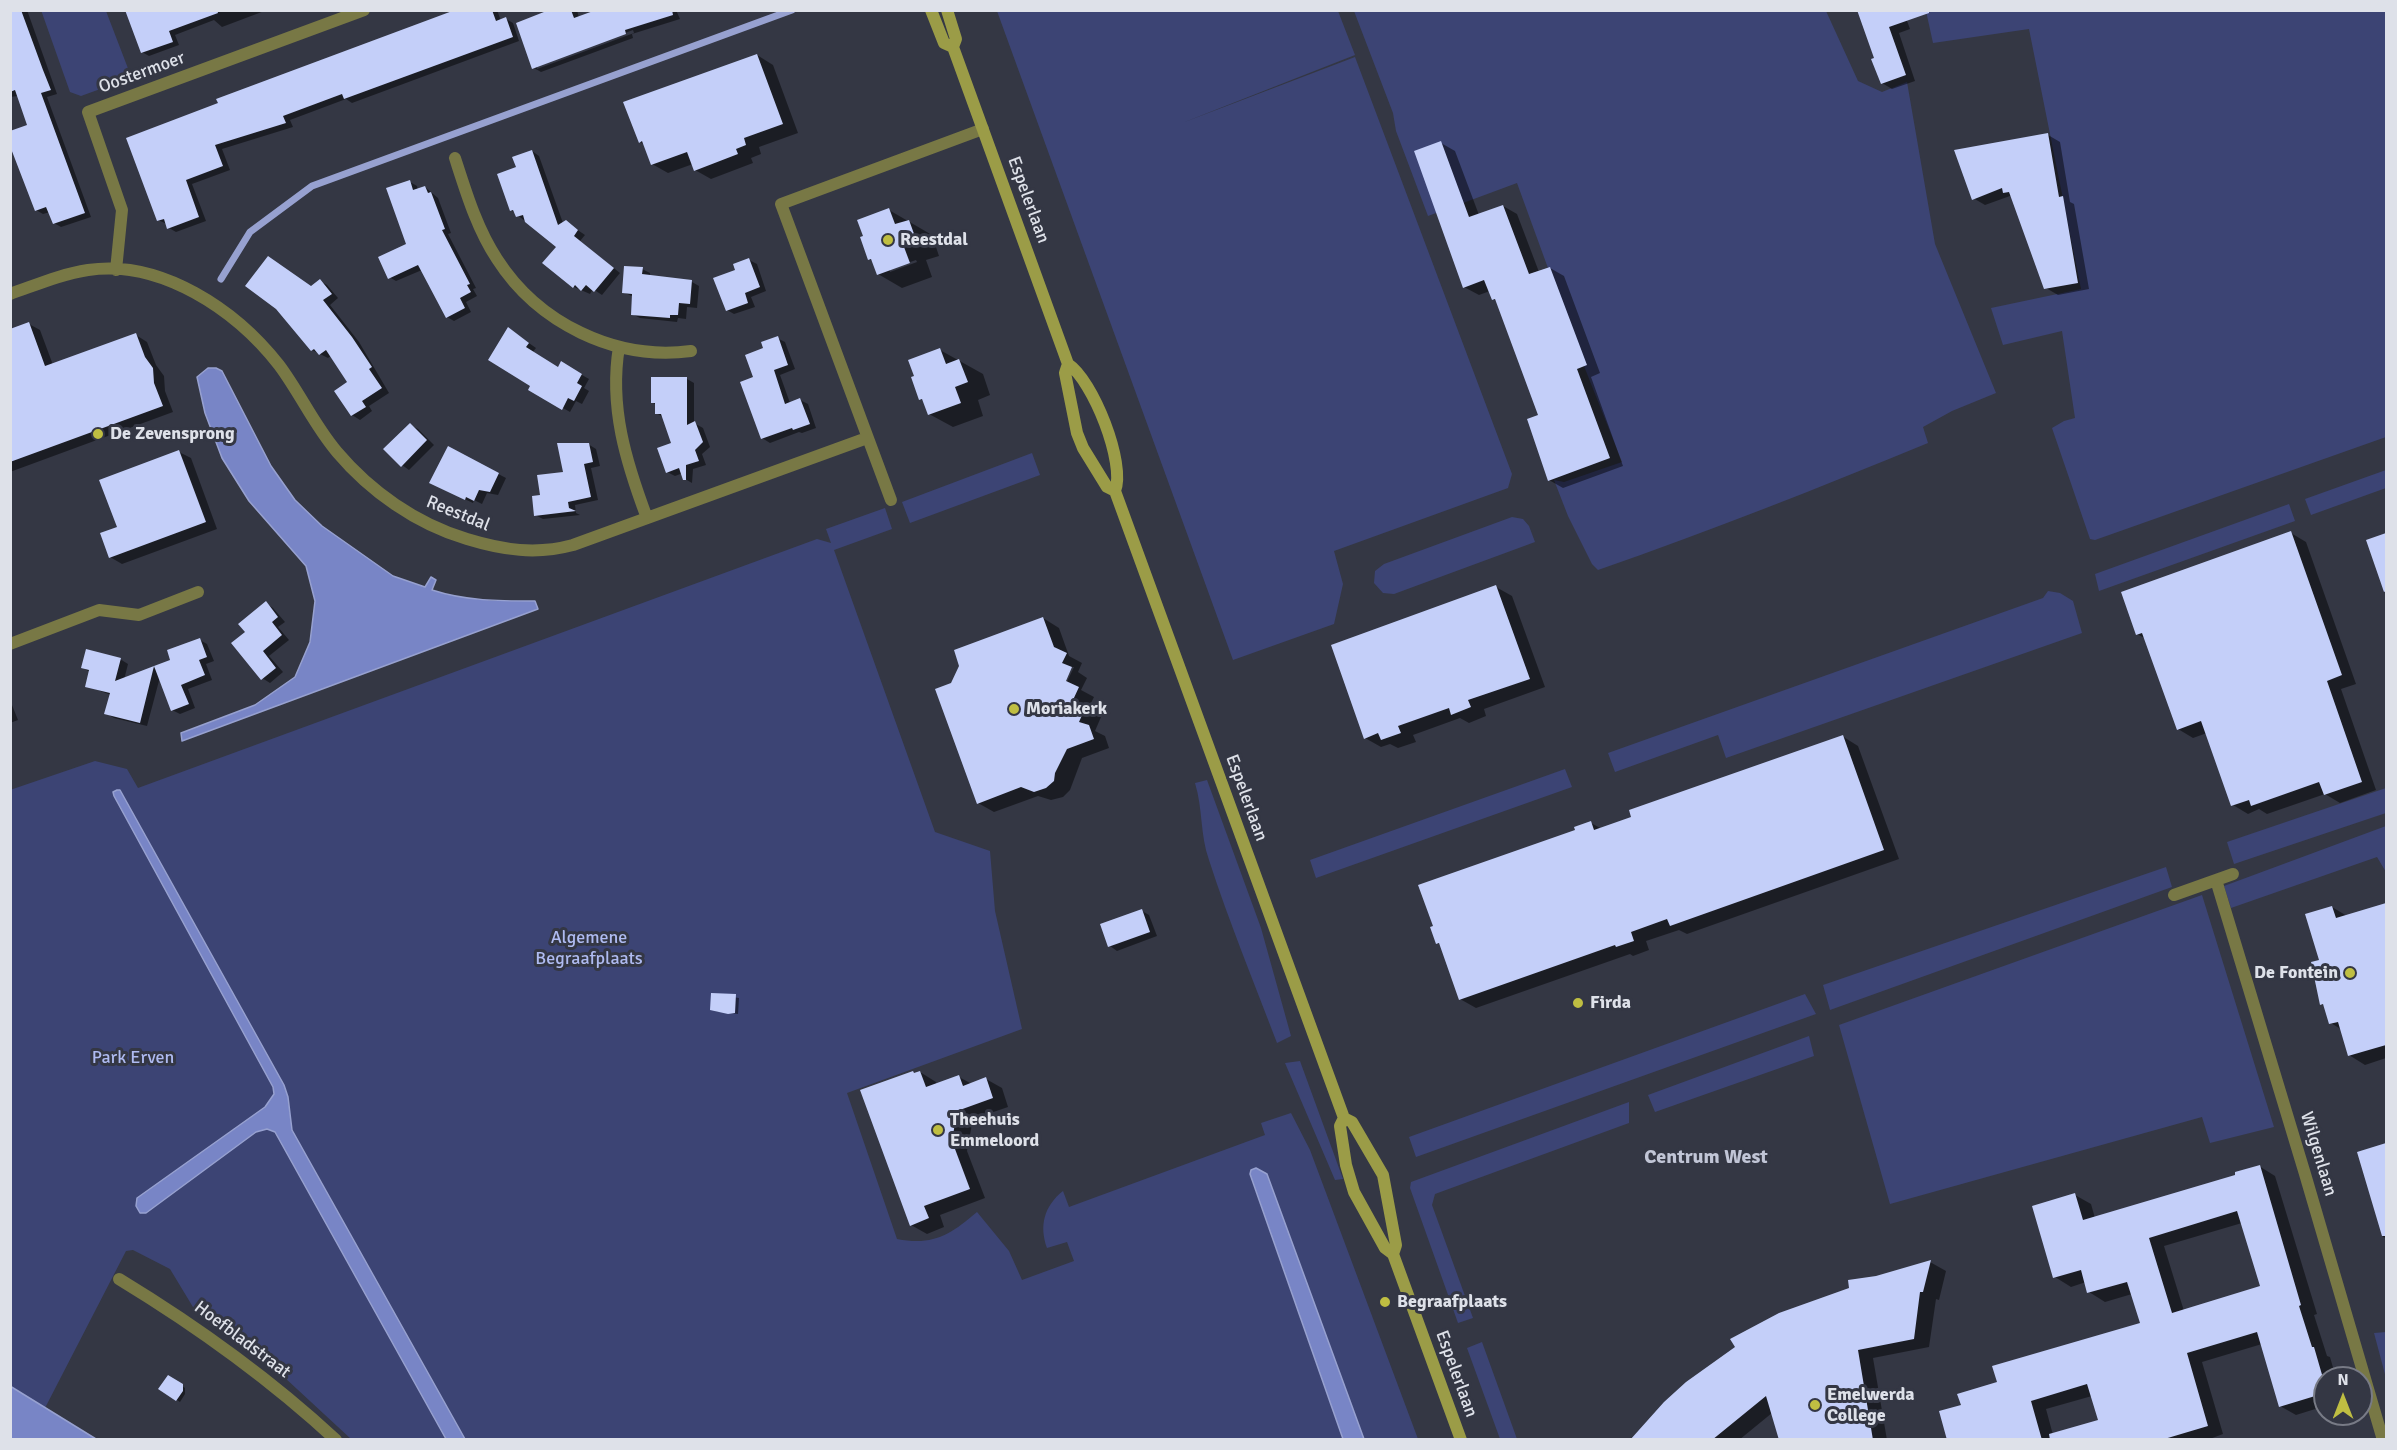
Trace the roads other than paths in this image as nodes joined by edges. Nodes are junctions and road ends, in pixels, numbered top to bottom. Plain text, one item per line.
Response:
1 (364, 10) edge
2 (930, 10) edge
3 (947, 10) edge
4 (953, 47) junction
5 (982, 129) junction
6 (455, 158) dead end
7 (116, 270) junction
8 (10, 294) edge
9 (619, 347) junction
10 (690, 351) dead end
11 (1068, 364) junction
12 (867, 438) junction
13 (1115, 491) junction
14 (891, 500) dead end
15 (646, 518) junction
16 (198, 592) dead end
17 (11, 643) edge
18 (2233, 874) dead end
19 (2216, 880) junction
20 (2174, 895) dead end
21 (1344, 1118) junction
22 (1393, 1254) junction
23 (119, 1279) dead end
24 (336, 1440) edge
25 (1461, 1440) edge
26 (2383, 1440) edge

1 - 7 street, Oostermoer
2 - 4 main road, Espelerlaan
3 - 4 main road, Espelerlaan
4 - 5 main road, Espelerlaan
5 - 11 main road, Espelerlaan
5 - 12 street
6 - 9 street
7 - 8 street
7 - 15 street, Reestdal
9 - 10 street
9 - 15 street
11 - 13 main road, Espelerlaan
11 - 13 main road, Espelerlaan
12 - 14 street
12 - 15 street, Reestdal
13 - 21 main road, Espelerlaan
16 - 17 street
18 - 19 street
19 - 20 street
19 - 26 street, Wilgenlaan
21 - 22 main road, Espelerlaan
21 - 22 main road, Espelerlaan
22 - 25 main road, Espelerlaan
23 - 24 street, Hoefbladstraat

